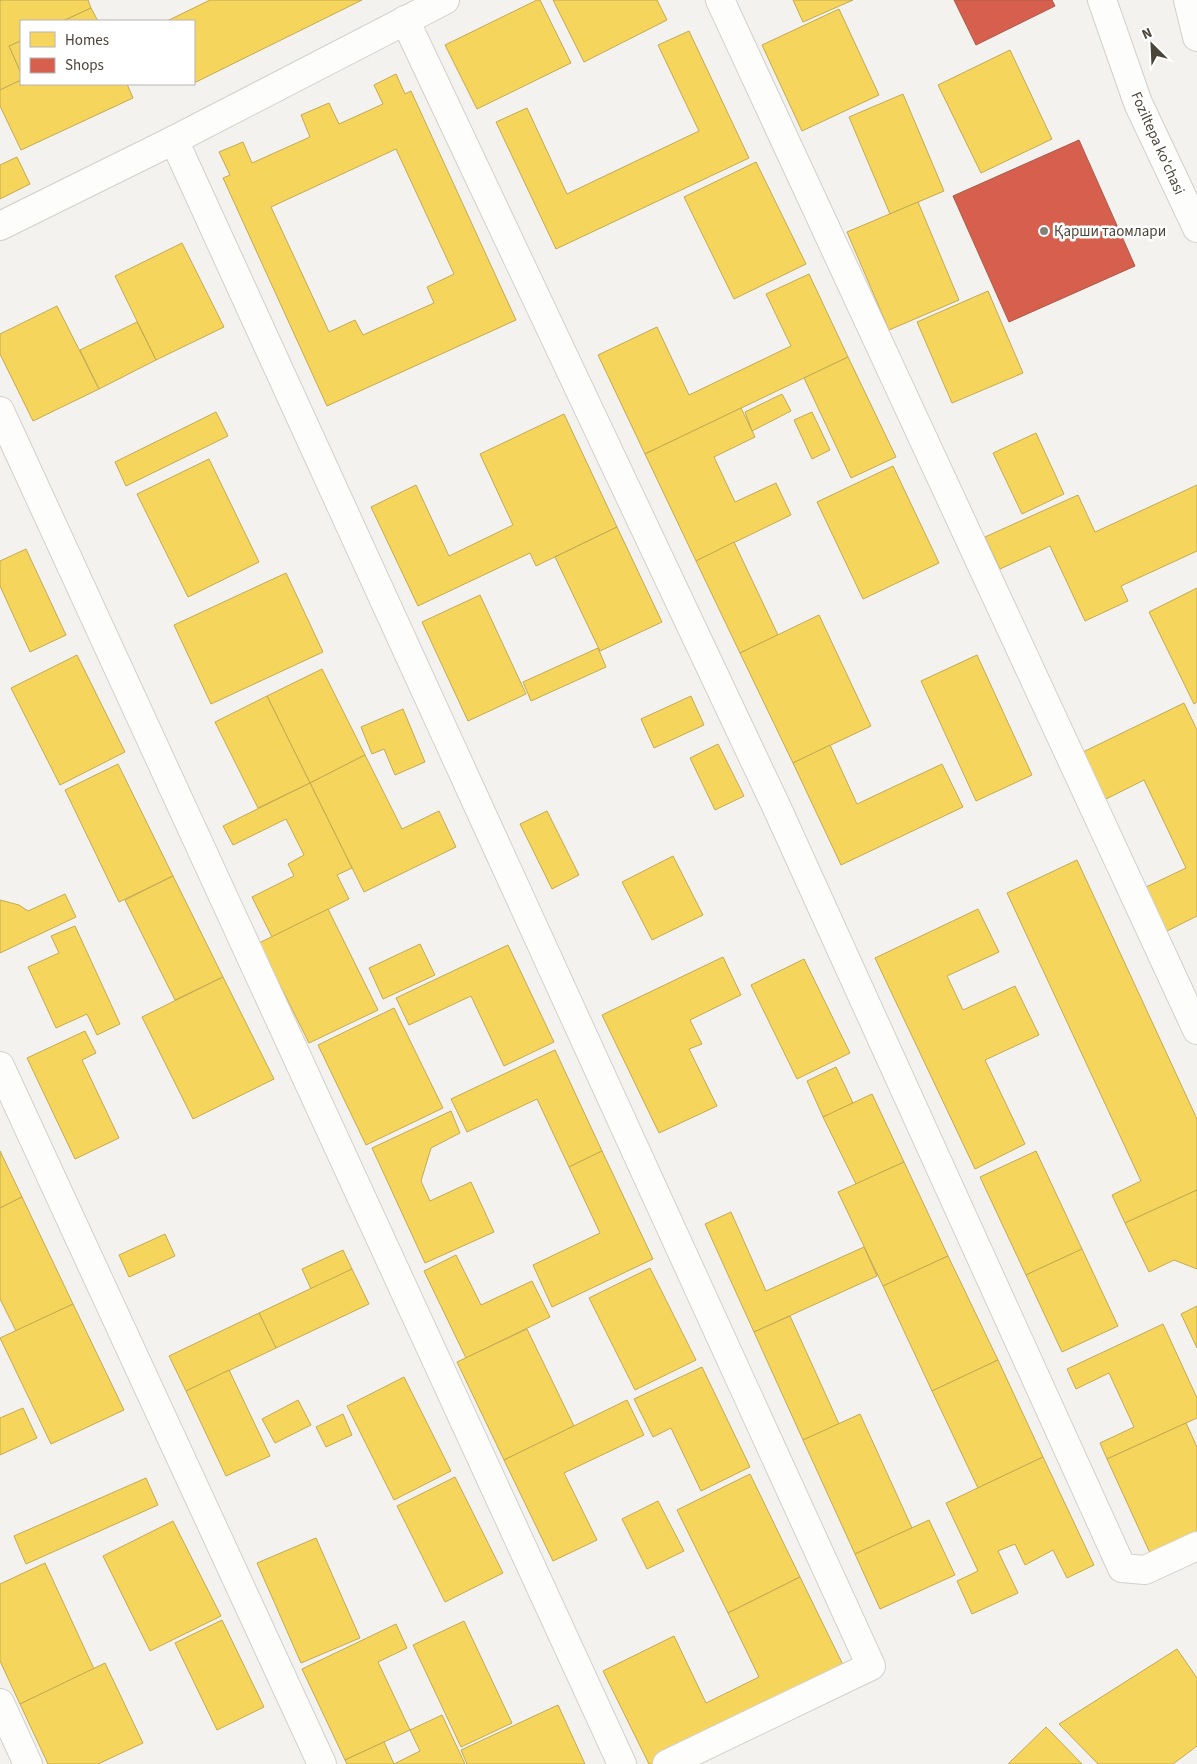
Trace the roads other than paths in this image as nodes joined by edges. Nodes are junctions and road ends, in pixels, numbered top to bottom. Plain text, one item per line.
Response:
1 (445, 0) edge
2 (720, 0) edge
3 (1102, 0) edge
4 (1188, 0) edge
5 (405, 20) junction
6 (1197, 37) edge
7 (174, 140) junction
8 (0, 226) edge
9 (1197, 228) edge
10 (0, 411) edge
11 (1197, 1030) edge
12 (0, 1066) edge
13 (1197, 1546) edge
14 (0, 1703) edge
15 (28, 1764) edge
16 (322, 1764) edge
17 (622, 1764) edge
18 (667, 1764) edge

1 - 5 street
2 - 11 street
3 - 9 street, Foziltepa ko'chasi
4 - 6 street
5 - 7 street
5 - 13 street
7 - 8 street
7 - 18 street
10 - 17 street
12 - 16 street
14 - 15 street

